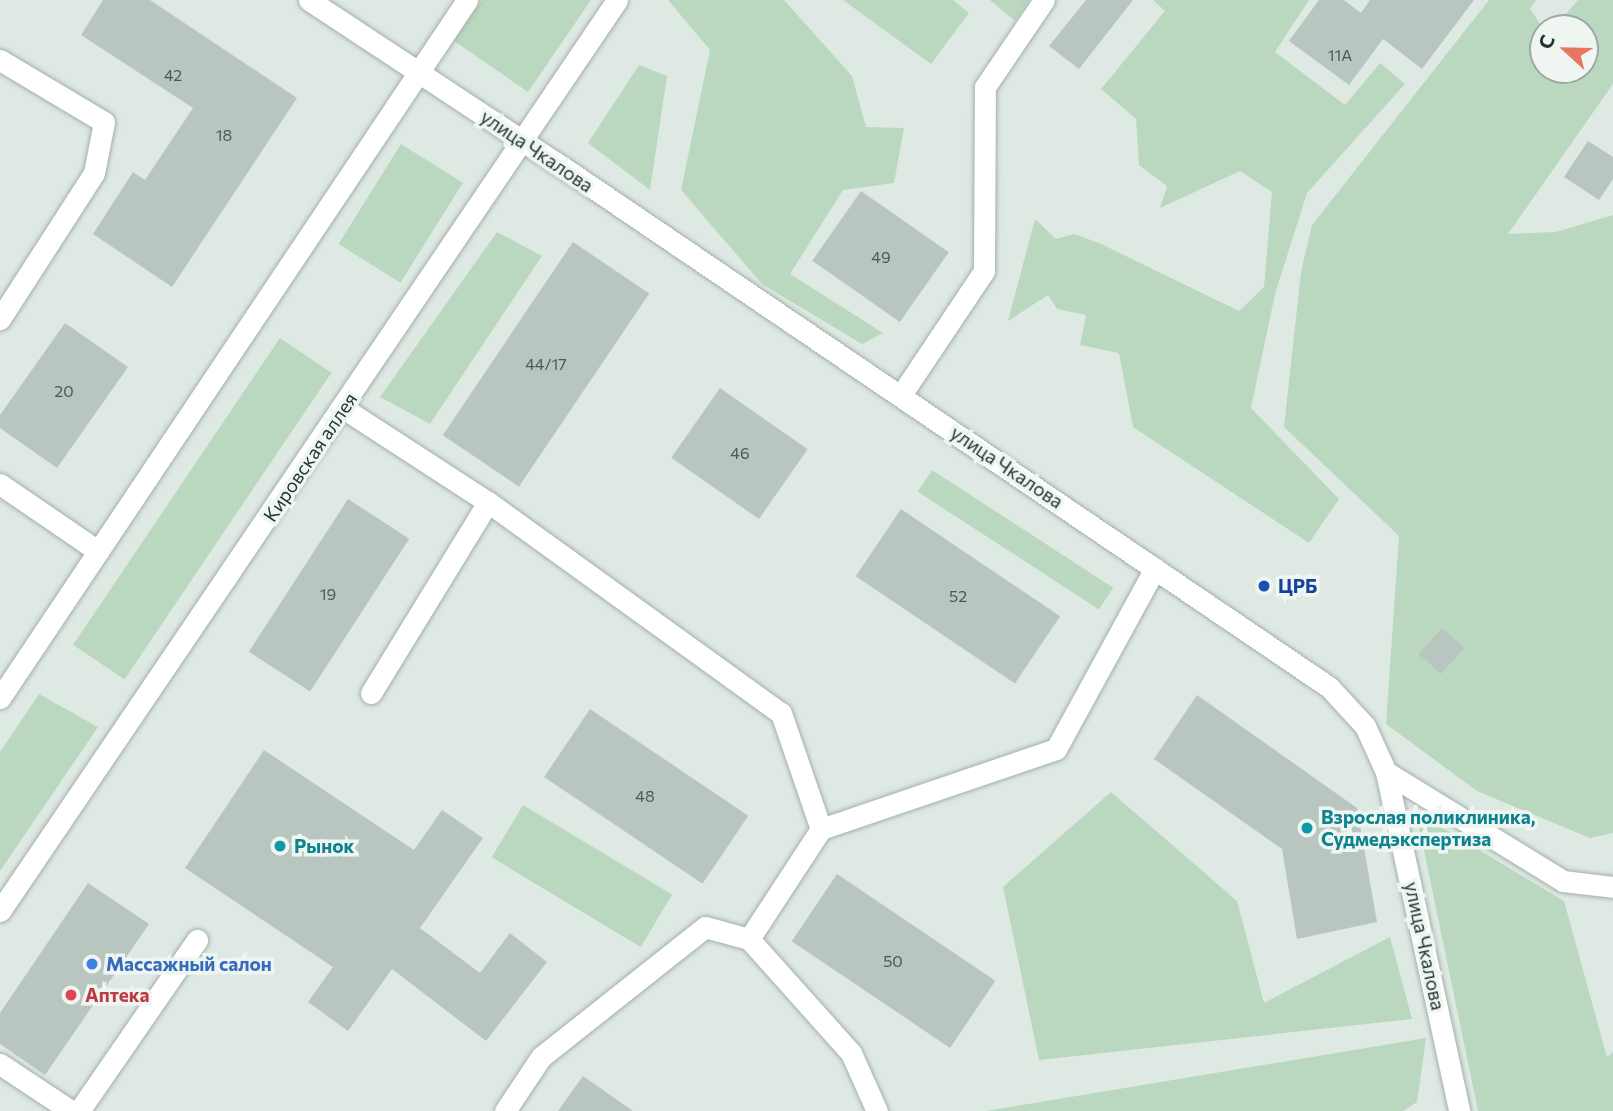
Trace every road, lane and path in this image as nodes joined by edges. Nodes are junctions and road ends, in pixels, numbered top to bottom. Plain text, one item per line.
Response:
1 (309, 0) edge
2 (467, 0) edge
3 (617, 0) edge
4 (1044, 0) edge
5 (0, 60) edge
6 (419, 72) junction
7 (522, 141) junction
8 (0, 319) edge
9 (901, 396) junction
10 (343, 408) junction
11 (0, 484) edge
12 (488, 502) junction
13 (99, 551) junction
14 (1155, 568) junction
15 (371, 693) dead end
16 (0, 698) edge
17 (1387, 772) junction
18 (821, 829) junction
19 (1613, 887) edge
20 (0, 911) edge
21 (749, 939) junction
22 (197, 940) dead end
23 (0, 1064) edge
24 (71, 1111) edge
25 (79, 1111) edge
26 (505, 1111) edge
27 (877, 1111) edge
28 (1460, 1111) edge

1 - 6 street, улица Чкалова
2 - 6 street
3 - 7 street, Кировская аллея
4 - 9 street
5 - 8 street
6 - 7 street, улица Чкалова
6 - 13 street
7 - 9 street, улица Чкалова
7 - 10 street, Кировская аллея
9 - 14 street, улица Чкалова
10 - 12 street
10 - 20 street, Кировская аллея
11 - 13 street
12 - 15 street
12 - 18 street
13 - 16 street
14 - 17 street, улица Чкалова
14 - 18 street
17 - 19 street
17 - 28 street, улица Чкалова
18 - 21 street
21 - 26 street
21 - 27 street
22 - 25 street
23 - 24 street

